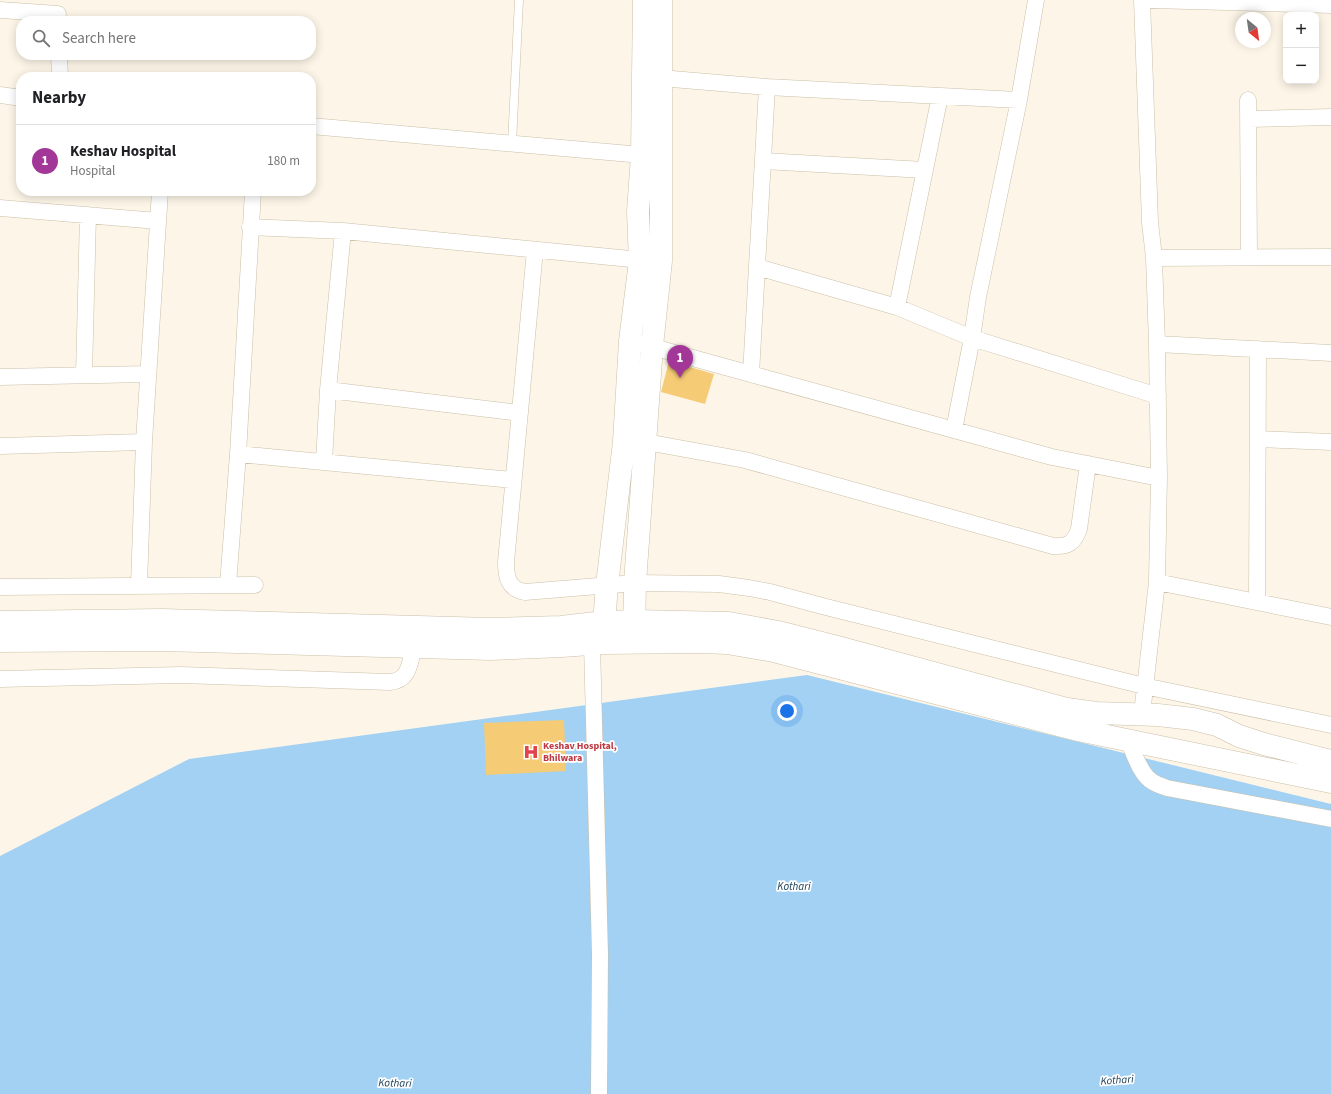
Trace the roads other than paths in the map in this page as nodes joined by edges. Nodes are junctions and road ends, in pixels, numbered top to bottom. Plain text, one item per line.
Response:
1 (519, 0) edge
2 (644, 0) edge
3 (661, 0) edge
4 (1036, 0) edge
5 (1142, 0) edge
6 (1151, 0) edge
7 (1272, 2) edge
8 (1331, 5) edge
9 (0, 10) edge
10 (58, 12) edge
11 (59, 60) edge
12 (60, 72) edge
13 (660, 78) junction
14 (767, 87) junction
15 (0, 95) edge
16 (940, 96) junction
17 (16, 97) edge
18 (1019, 100) junction
19 (1248, 100) dead end
20 (1331, 117) edge
21 (1248, 119) junction
22 (316, 126) edge
23 (512, 144) junction
24 (651, 157) junction
25 (763, 161) junction
26 (925, 170) junction
27 (160, 196) edge
28 (253, 196) edge
29 (0, 208) edge
30 (88, 215) junction
31 (158, 221) junction
32 (250, 227) junction
33 (343, 232) junction
34 (535, 250) junction
35 (1249, 257) junction
36 (1331, 257) edge
37 (1154, 258) junction
38 (650, 261) junction
39 (757, 267) junction
40 (897, 307) junction
41 (972, 338) junction
42 (630, 341) junction
43 (1157, 344) junction
44 (652, 346) junction
45 (1258, 349) junction
46 (1331, 353) edge
47 (148, 374) junction
48 (751, 374) junction
49 (84, 375) junction
50 (0, 377) edge
51 (328, 390) junction
52 (1158, 396) junction
53 (520, 413) junction
54 (954, 430) junction
55 (1258, 439) junction
56 (144, 442) junction
57 (646, 442) junction
58 (1331, 442) edge
59 (0, 446) edge
60 (238, 454) junction
61 (324, 462) junction
62 (1088, 464) junction
63 (1159, 478) junction
64 (513, 480) junction
65 (1157, 582) junction
66 (635, 583) junction
67 (139, 585) junction
68 (228, 585) junction
69 (255, 585) dead end
70 (607, 585) junction
71 (0, 587) edge
72 (1258, 602) junction
73 (1331, 617) edge
74 (635, 621) junction
75 (0, 622) edge
76 (600, 636) junction
77 (0, 641) edge
78 (634, 643) junction
79 (414, 647) junction
80 (0, 679) edge
81 (1144, 686) junction
82 (1142, 714) junction
83 (1331, 725) edge
84 (1128, 740) junction
85 (1331, 761) edge
86 (1331, 782) edge
87 (1331, 819) edge
88 (599, 1094) edge

1 - 23 lane
2 - 24 main road
3 - 13 main road
4 - 18 street
5 - 37 street
6 - 7 street
7 - 8 street
9 - 10 street
11 - 12 street
13 - 14 street
13 - 24 main road
14 - 16 street
14 - 25 street
15 - 17 street
16 - 18 street
16 - 26 street
18 - 41 street
19 - 21 street
20 - 21 street
21 - 35 street
22 - 23 street
23 - 24 street
24 - 38 main road
25 - 26 street
25 - 39 street
26 - 40 street
27 - 31 street
28 - 32 street
29 - 30 street
30 - 31 street
30 - 49 street
31 - 47 street
32 - 33 street
32 - 60 street
33 - 34 street
33 - 51 street
34 - 38 street
34 - 53 street
35 - 36 street
35 - 37 street
37 - 43 street
38 - 42 main road
38 - 44 main road
39 - 40 street
39 - 48 street
40 - 41 street
41 - 52 street
41 - 54 street
42 - 44 street
42 - 70 main road
43 - 45 street
43 - 52 street
44 - 48 street
44 - 57 main road
45 - 46 street
45 - 55 street
47 - 49 street
47 - 56 street
48 - 54 street
49 - 50 street
51 - 53 street
51 - 61 street
52 - 63 street
53 - 64 street
54 - 62 street
55 - 58 street
55 - 72 street
56 - 59 street
56 - 67 street
57 - 62 street
57 - 66 main road
60 - 61 street
60 - 68 street
61 - 64 street
62 - 63 street
63 - 65 street
64 - 70 street
65 - 72 street
65 - 81 street
66 - 70 street
66 - 74 main road
66 - 81 street
67 - 68 street
67 - 71 street
68 - 69 street
70 - 76 main road
72 - 73 street
74 - 76 main road
74 - 78 main road
74 - 82 main road
75 - 76 main road
76 - 78 main road
76 - 79 main road
76 - 88 street
77 - 79 main road
78 - 84 main road
79 - 80 street
81 - 82 street
81 - 83 street
82 - 85 main road
84 - 86 main road
84 - 87 street

